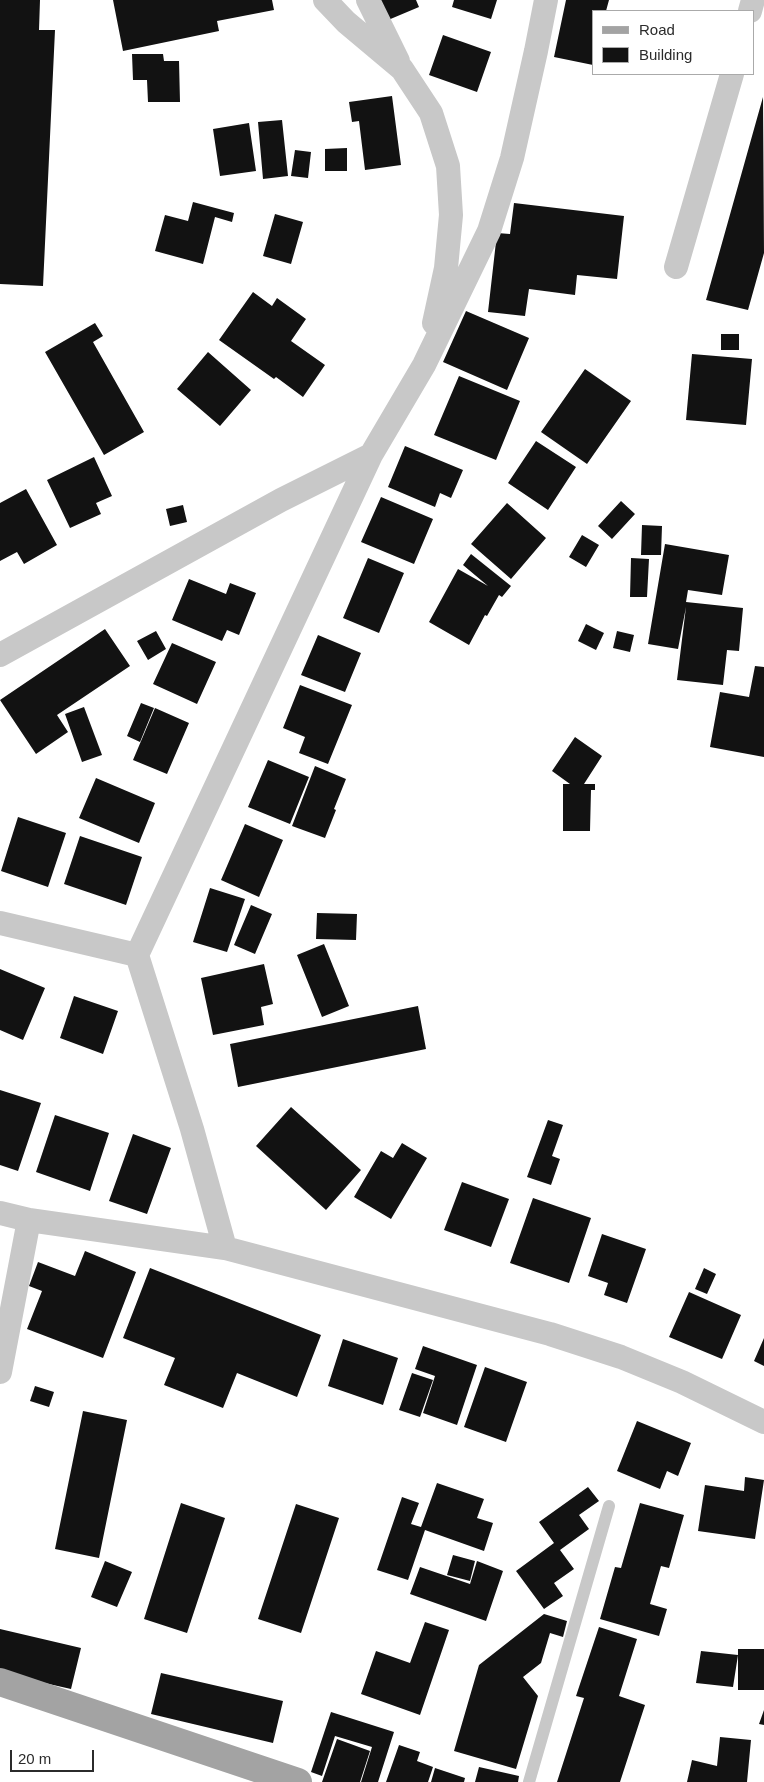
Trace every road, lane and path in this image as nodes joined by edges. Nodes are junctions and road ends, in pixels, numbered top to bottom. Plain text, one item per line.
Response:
1 (325, 0) edge
2 (368, 0) edge
3 (546, 0) edge
4 (402, 69) junction
5 (732, 75) edge
6 (676, 267) dead end
7 (424, 366) junction
8 (371, 455) junction
9 (0, 656) edge
10 (0, 923) edge
11 (137, 955) junction
12 (0, 1212) edge
13 (29, 1220) junction
14 (225, 1248) junction
15 (0, 1372) edge
16 (764, 1422) edge
17 (609, 1506) dead end
18 (0, 1682) edge
19 (298, 1782) edge
20 (529, 1782) edge

1 - 4 street
2 - 4 street
3 - 7 street
4 - 7 street
5 - 6 street
7 - 8 street
8 - 9 street
8 - 11 street
10 - 11 street
11 - 14 street
12 - 13 street
13 - 14 street
13 - 15 street
14 - 16 street
17 - 20 lane
18 - 19 main road

